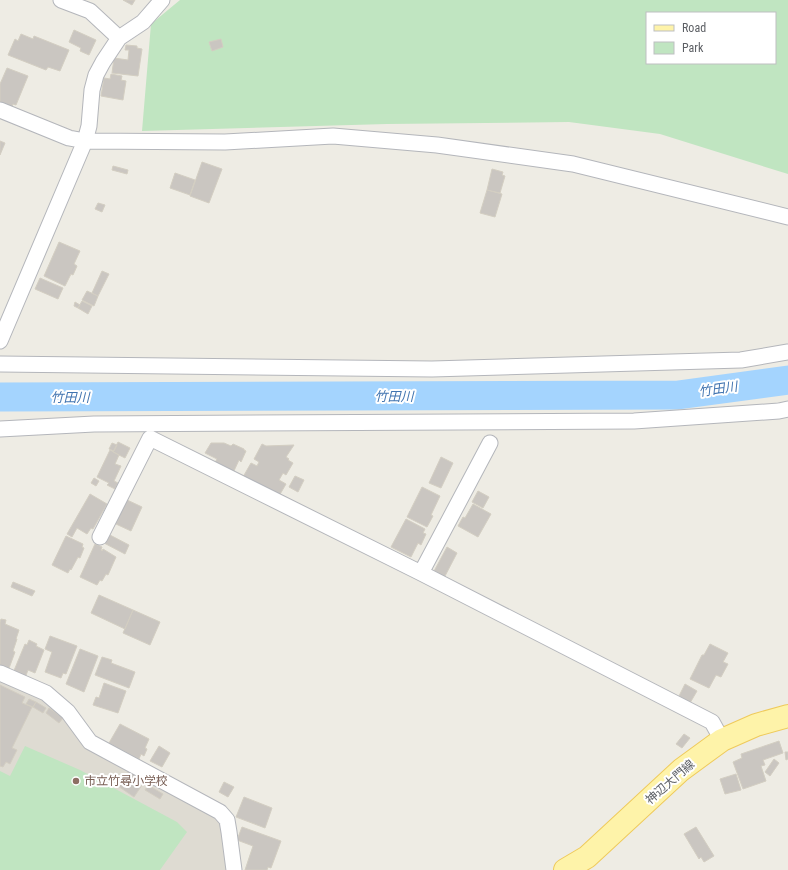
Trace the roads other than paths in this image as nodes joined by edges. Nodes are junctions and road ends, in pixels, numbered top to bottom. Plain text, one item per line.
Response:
1 (61, 0) edge
2 (162, 0) edge
3 (119, 38) junction
4 (0, 110) edge
5 (85, 141) junction
6 (788, 217) edge
7 (0, 341) edge
8 (788, 352) edge
9 (0, 364) edge
10 (788, 409) edge
11 (94, 424) junction
12 (0, 430) edge
13 (150, 438) junction
14 (490, 443) dead end
15 (100, 537) dead end
16 (421, 573) junction
17 (0, 674) edge
18 (788, 716) edge
19 (722, 740) junction
20 (234, 870) edge
21 (565, 870) edge

1 - 3 street
2 - 3 street
3 - 5 street
4 - 5 street
5 - 6 street
5 - 7 street
8 - 9 street
10 - 11 street
11 - 12 street
11 - 13 street
13 - 15 street
13 - 16 street
14 - 16 street
16 - 19 street
17 - 20 street
18 - 19 main road, 神辺大門線
19 - 21 main road, 神辺大門線

